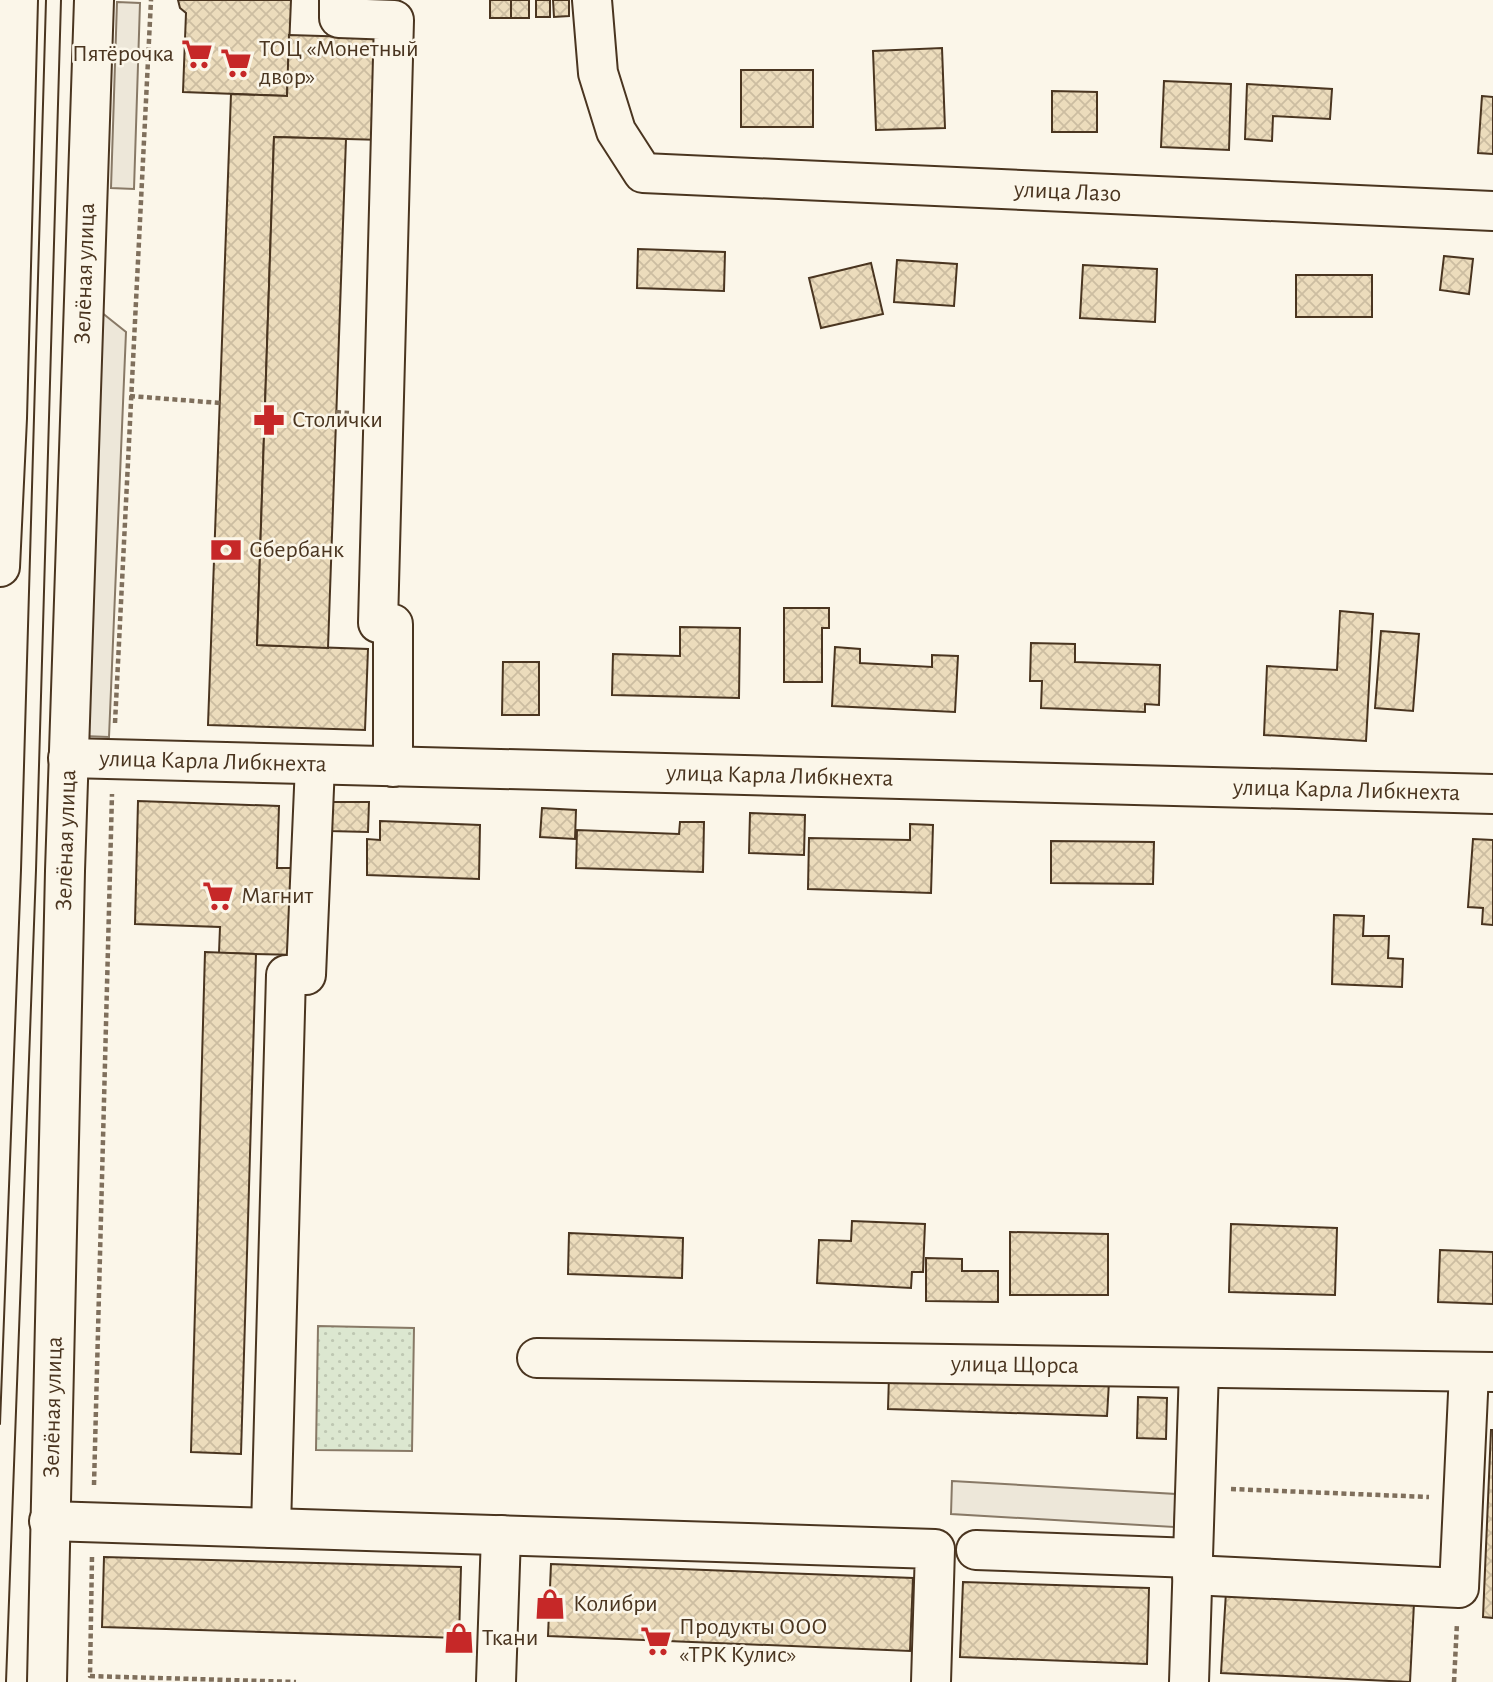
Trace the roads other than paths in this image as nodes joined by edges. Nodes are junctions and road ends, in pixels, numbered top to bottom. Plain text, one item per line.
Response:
1 (18, 0) edge
2 (94, 0) edge
3 (339, 0) edge
4 (592, 0) edge
5 (1493, 211) edge
6 (0, 567) edge
7 (68, 758) junction
8 (315, 765) junction
9 (393, 767) junction
10 (1493, 794) edge
11 (537, 1358) dead end
12 (1199, 1368) junction
13 (1481, 1372) edge
14 (49, 1521) junction
15 (271, 1528) junction
16 (501, 1535) junction
17 (976, 1550) dead end
18 (1193, 1567) junction
19 (47, 1682) edge
20 (496, 1682) edge
21 (931, 1682) edge
22 (1189, 1682) edge

1 - 6 street
2 - 7 street, Зелёная улица
3 - 9 street
4 - 5 street, улица Лазо
7 - 8 street, улица Карла Либкнехта
7 - 14 street, Зелёная улица
8 - 9 street, улица Карла Либкнехта
8 - 15 street
9 - 10 street, улица Карла Либкнехта
11 - 12 street, улица Щорса
12 - 13 street, улица Щорса
12 - 18 street
13 - 18 street
14 - 15 street
14 - 19 street, Зелёная улица
15 - 16 street
16 - 20 street
16 - 21 street
17 - 18 street
18 - 22 street

